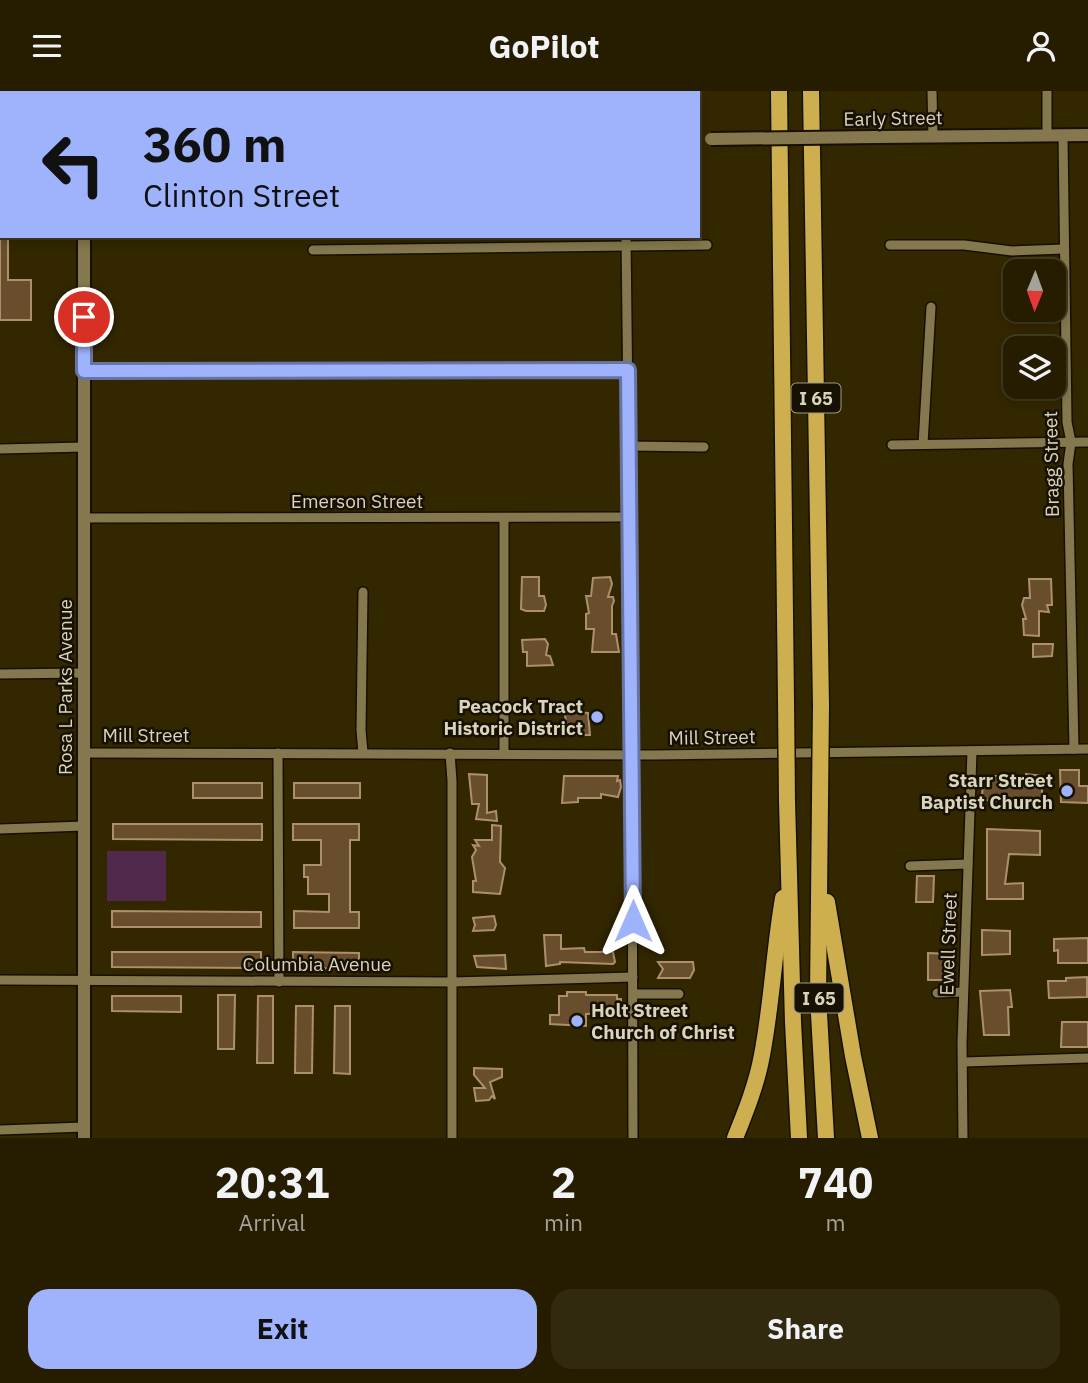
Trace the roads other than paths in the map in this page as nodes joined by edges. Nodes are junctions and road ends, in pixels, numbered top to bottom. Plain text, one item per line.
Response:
1 (779, 91) edge
2 (811, 91) edge
3 (932, 91) edge
4 (1047, 91) edge
5 (1047, 135) junction
6 (1088, 135) edge
7 (1063, 136) junction
8 (933, 137) junction
9 (704, 140) edge
10 (84, 238) edge
11 (626, 241) edge
12 (706, 245) dead end
13 (890, 245) dead end
14 (1065, 249) junction
15 (313, 250) dead end
16 (931, 307) dead end
17 (628, 370) junction
18 (84, 371) junction
19 (1071, 442) junction
20 (1088, 442) edge
21 (923, 444) junction
22 (891, 445) dead end
23 (628, 446) junction
24 (84, 447) junction
25 (704, 447) dead end
26 (0, 449) edge
27 (629, 517) junction
28 (85, 518) junction
29 (503, 519) junction
30 (363, 592) dead end
31 (85, 673) junction
32 (0, 674) edge
33 (1074, 749) junction
34 (1088, 750) edge
35 (972, 751) junction
36 (85, 753) junction
37 (278, 753) junction
38 (363, 753) junction
39 (450, 753) junction
40 (504, 753) junction
41 (632, 754) junction
42 (84, 826) junction
43 (0, 829) edge
44 (820, 858) junction
45 (968, 864) junction
46 (790, 865) junction
47 (910, 866) dead end
48 (633, 977) junction
49 (0, 980) edge
50 (84, 981) junction
51 (279, 982) junction
52 (452, 982) junction
53 (963, 992) junction
54 (937, 993) dead end
55 (634, 994) junction
56 (679, 994) dead end
57 (1088, 1058) edge
58 (964, 1062) junction
59 (0, 1130) edge
60 (84, 1133) edge
61 (452, 1138) edge
62 (633, 1138) edge
63 (735, 1138) edge
64 (799, 1138) edge
65 (826, 1138) edge
66 (870, 1138) edge
67 (962, 1138) edge

1 - 46 highway, I 65, bridge
2 - 44 highway, I 65, bridge
3 - 8 street
4 - 5 street
5 - 7 street, Early Street
5 - 8 street, Early Street
6 - 7 street, Early Street
7 - 14 street, Bragg Street
8 - 9 street, Early Street, bridge
10 - 18 street, Rosa L Parks Avenue
11 - 12 street
11 - 15 street
11 - 17 street
13 - 14 street
14 - 19 street, Bragg Street
16 - 21 street
17 - 18 street
17 - 23 street
18 - 24 street, Rosa L Parks Avenue
19 - 20 street
19 - 21 street
19 - 33 street, Bragg Street
21 - 22 street
23 - 25 street
23 - 27 street
24 - 26 street
24 - 28 street, Rosa L Parks Avenue
27 - 29 street, Emerson Street
27 - 41 street
28 - 29 street, Emerson Street
28 - 31 street, Rosa L Parks Avenue
29 - 40 street
30 - 38 street
31 - 32 street
31 - 36 street, Rosa L Parks Avenue
33 - 34 street, Mill Street
33 - 35 street, Mill Street
35 - 41 street, Mill Street
35 - 45 street, Ewell Street
36 - 37 street, Mill Street
36 - 42 street, Rosa L Parks Avenue
37 - 38 street, Mill Street
37 - 51 street
38 - 39 street, Mill Street
39 - 40 street, Mill Street
39 - 52 street
40 - 41 street, Mill Street
41 - 48 street
42 - 43 street
42 - 50 street, Rosa L Parks Avenue
44 - 65 highway, I 65
44 - 66 highway
45 - 47 street
45 - 53 street, Ewell Street
46 - 63 highway
46 - 64 highway, I 65
48 - 52 street, Columbia Avenue
48 - 55 street
49 - 50 street, Columbia Avenue
50 - 51 street, Columbia Avenue
50 - 60 street, Rosa L Parks Avenue
51 - 52 street, Columbia Avenue
52 - 61 street
53 - 54 street
53 - 58 street, Ewell Street
55 - 56 street
55 - 62 street
57 - 58 street
58 - 67 street, Ewell Street
59 - 60 street

